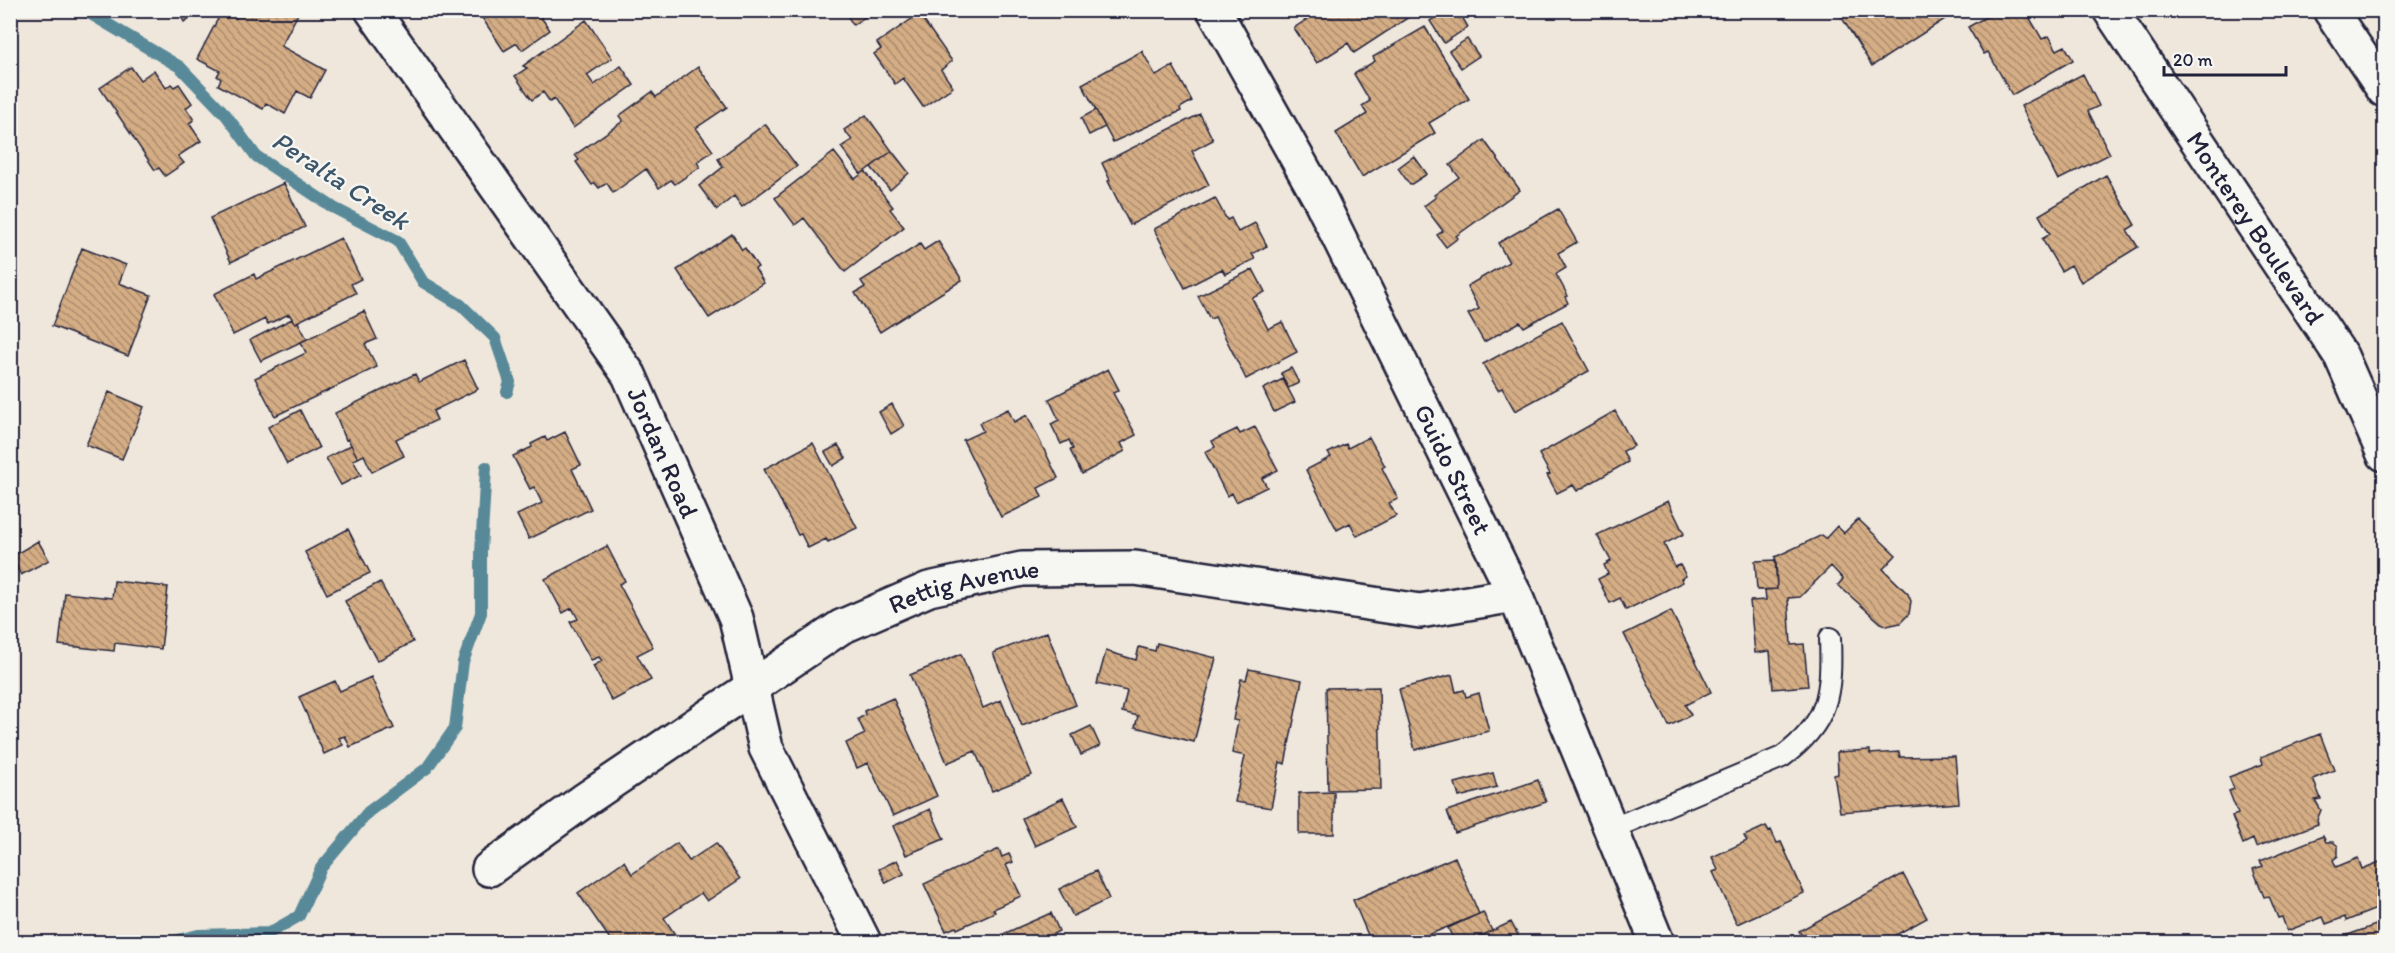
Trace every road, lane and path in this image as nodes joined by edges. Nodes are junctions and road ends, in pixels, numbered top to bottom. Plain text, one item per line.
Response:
1 (372, 10) edge
2 (1214, 10) edge
3 (2110, 10) edge
4 (2330, 10) edge
5 (2385, 90) edge
6 (2385, 454) edge
7 (1515, 595) junction
8 (1830, 638) dead end
9 (754, 688) junction
10 (1611, 830) junction
11 (489, 869) dead end
12 (864, 942) edge
13 (1657, 942) edge

1 - 9 main road, Jordan Road
2 - 7 main road, Guido Street
3 - 6 main road, Monterey Boulevard
4 - 5 main road
7 - 9 main road, Rettig Avenue
7 - 10 main road, Guido Street
8 - 10 lane
9 - 11 main road, Rettig Avenue
9 - 12 main road, Jordan Road
10 - 13 main road, Guido Street

